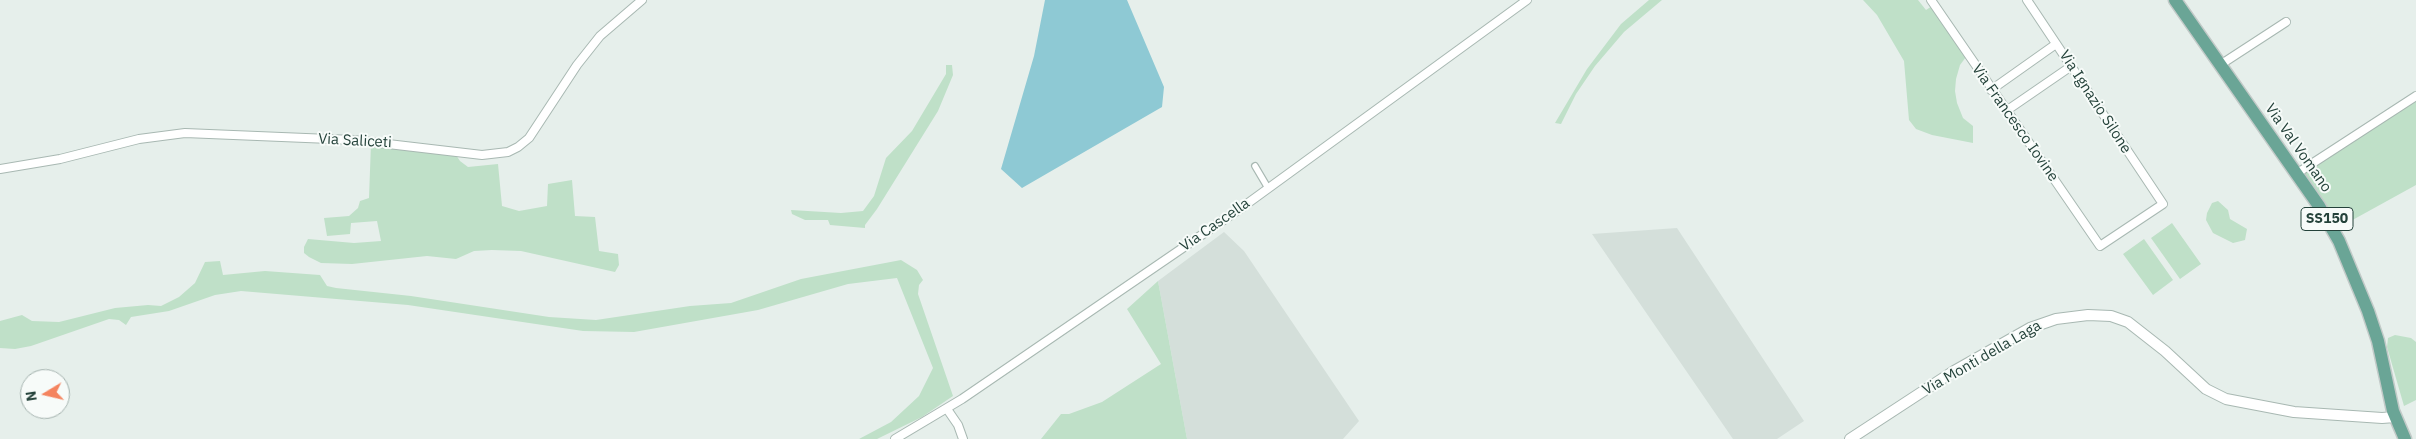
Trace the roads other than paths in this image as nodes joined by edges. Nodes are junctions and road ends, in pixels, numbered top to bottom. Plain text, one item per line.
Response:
1 (642, 0) edge
2 (1528, 0) edge
3 (1931, 0) edge
4 (2027, 0) edge
5 (2175, 0) edge
6 (2286, 22) dead end
7 (2056, 44) junction
8 (2220, 64) junction
9 (2070, 67) junction
10 (1992, 90) junction
11 (2416, 96) edge
12 (2006, 111) junction
13 (1256, 166) dead end
14 (0, 170) edge
15 (2296, 174) junction
16 (1268, 188) junction
17 (2100, 246) joint
18 (947, 409) junction
19 (2395, 417) junction
20 (2404, 436) edge
21 (895, 439) edge
22 (964, 439) edge
23 (1850, 439) edge

1 - 14 street, Via Saliceti
2 - 16 street, Via Cascella
3 - 10 street, Via Francesco Iovine
4 - 7 street, Via Ignazio Silone
5 - 8 main road, Via Val Vomano / SS150
6 - 8 street
7 - 9 street, Via Ignazio Silone
7 - 10 street
8 - 15 main road, Via Val Vomano / SS150
9 - 12 street
9 - 17 street, Via Ignazio Silone
10 - 12 street, Via Francesco Iovine
11 - 15 street
12 - 17 street, Via Francesco Iovine
13 - 16 street
15 - 19 main road, Via Val Vomano / SS150
16 - 18 street, Via Cascella
18 - 21 street, Via Cascella
18 - 22 street
19 - 20 main road, Via Val Vomano / SS150
19 - 23 street, Via Monti della Laga

